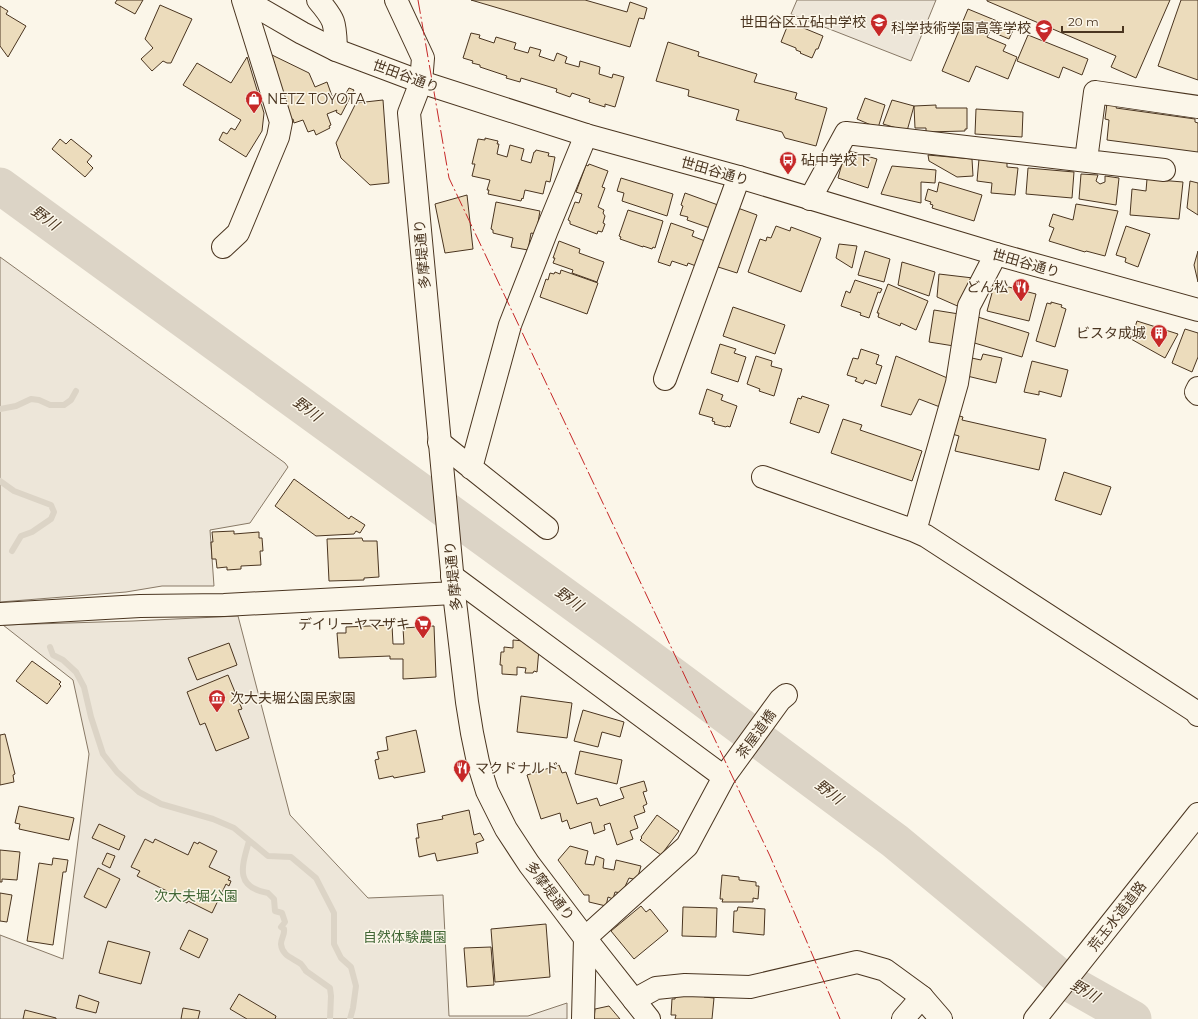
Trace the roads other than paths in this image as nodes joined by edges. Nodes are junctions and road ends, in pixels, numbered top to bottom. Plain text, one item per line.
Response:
1 (244, 0) edge
2 (318, 0) edge
3 (396, 0) edge
4 (336, 50) junction
5 (421, 82) junction
6 (1198, 107) edge
7 (586, 135) junction
8 (1086, 160) junction
9 (1164, 170) dead end
10 (739, 177) junction
11 (810, 199) junction
12 (223, 247) dead end
13 (996, 254) junction
14 (1198, 310) edge
15 (665, 379) dead end
16 (1198, 388) edge
17 (1198, 394) edge
18 (440, 447) junction
19 (472, 468) junction
20 (763, 477) dead end
21 (546, 528) dead end
22 (915, 531) junction
23 (452, 576) junction
24 (0, 614) edge
25 (783, 698) dead end
26 (1198, 713) edge
27 (728, 772) junction
28 (1198, 814) edge
29 (585, 938) junction
30 (922, 997) junction
31 (634, 1000) junction
32 (1036, 1018) edge
33 (583, 1019) edge
34 (649, 1019) edge
35 (902, 1019) edge
36 (941, 1019) edge

1 - 4 street, 世田谷通り
1 - 12 street
2 - 4 street
3 - 5 street, 多摩堤通り
4 - 5 street, 世田谷通り
5 - 7 street, 世田谷通り
5 - 18 street, 多摩堤通り
6 - 8 street
7 - 10 street, 世田谷通り
7 - 19 street
8 - 9 street
8 - 11 street
10 - 11 street, 世田谷通り
10 - 15 street
11 - 13 street, 世田谷通り
13 - 14 street, 世田谷通り
13 - 22 street
16 - 17 street
18 - 19 street
18 - 23 street, 多摩堤通り
19 - 21 street
20 - 22 street
22 - 26 street
23 - 24 street
23 - 27 street
23 - 29 street, 多摩堤通り
25 - 27 street, 茶屋道橋
27 - 29 street, 茶屋道橋
28 - 32 street, 荒玉水道道路
29 - 31 street, 多摩堤通り
29 - 33 street
30 - 31 street
30 - 35 street
30 - 36 street
31 - 34 street, 多摩堤通り

